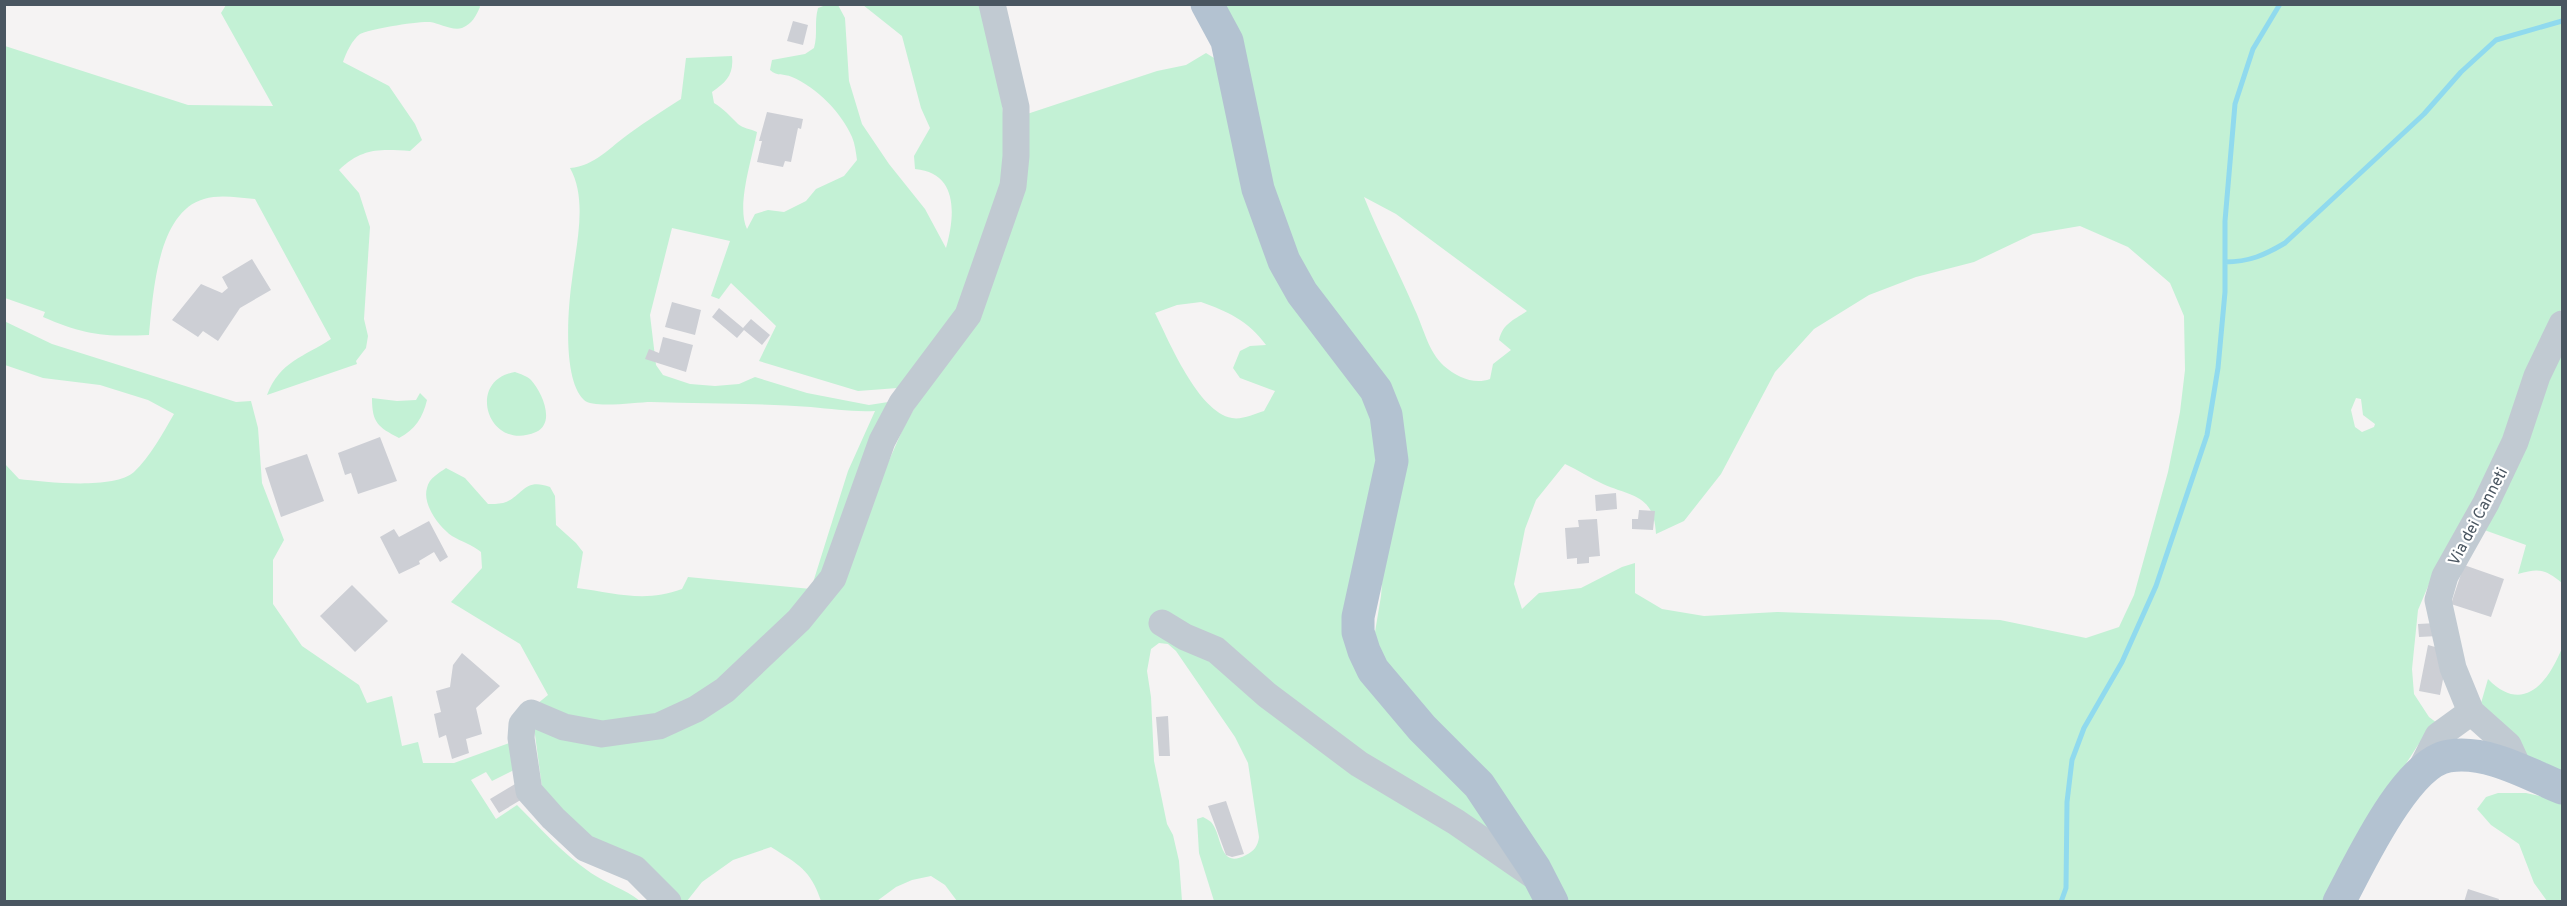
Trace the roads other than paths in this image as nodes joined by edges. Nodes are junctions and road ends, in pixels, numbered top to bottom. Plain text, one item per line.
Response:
1 (992, 4) edge
2 (1207, 4) edge
3 (2562, 324) edge
4 (1162, 623) dead end
5 (2471, 712) junction
6 (2420, 771) junction
7 (2520, 771) junction
8 (2562, 788) edge
9 (1547, 891) edge
10 (668, 902) edge
11 (2339, 902) edge

1 - 10 street
2 - 9 main road
3 - 5 street, Via dei Canneti
4 - 9 street
5 - 6 street
5 - 7 street, Via dei Canneti
6 - 7 main road
6 - 11 main road
7 - 8 main road

